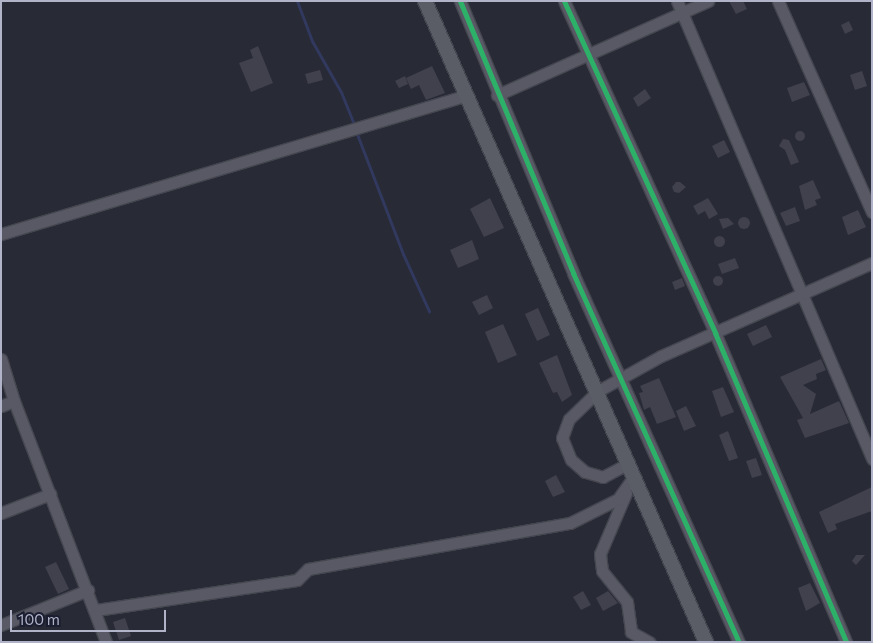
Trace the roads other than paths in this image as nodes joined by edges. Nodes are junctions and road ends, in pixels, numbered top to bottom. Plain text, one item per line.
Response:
1 (425, 1) edge
2 (460, 1) edge
3 (564, 1) edge
4 (677, 1) edge
5 (708, 1) edge
6 (778, 1) edge
7 (682, 14) junction
8 (586, 57) junction
9 (497, 95) junction
10 (465, 96) junction
11 (872, 212) edge
12 (1, 234) edge
13 (872, 263) edge
14 (801, 295) junction
15 (715, 333) junction
16 (1, 359) edge
17 (620, 380) junction
18 (598, 391) junction
19 (14, 401) junction
20 (1, 406) edge
21 (872, 460) edge
22 (632, 470) junction
23 (50, 494) junction
24 (1, 513) edge
25 (88, 590) junction
26 (96, 610) junction
27 (1, 625) edge
28 (106, 642) edge
29 (649, 642) edge
30 (706, 642) edge
31 (739, 642) edge
32 (846, 642) edge

1 - 10 main road
2 - 9 street
3 - 8 street
4 - 7 street
5 - 7 street
6 - 11 street
7 - 8 street
7 - 14 street
8 - 9 street
8 - 15 street
9 - 17 street
10 - 12 street
10 - 18 main road
13 - 14 street
14 - 15 street
14 - 21 street
15 - 17 street
15 - 32 street
16 - 19 street
17 - 18 street
17 - 31 street
18 - 22 main road
18 - 22 street
19 - 20 street
19 - 23 street
22 - 26 street
22 - 29 street
22 - 30 main road
23 - 24 street
23 - 25 street
25 - 26 street
25 - 27 street
26 - 28 street

